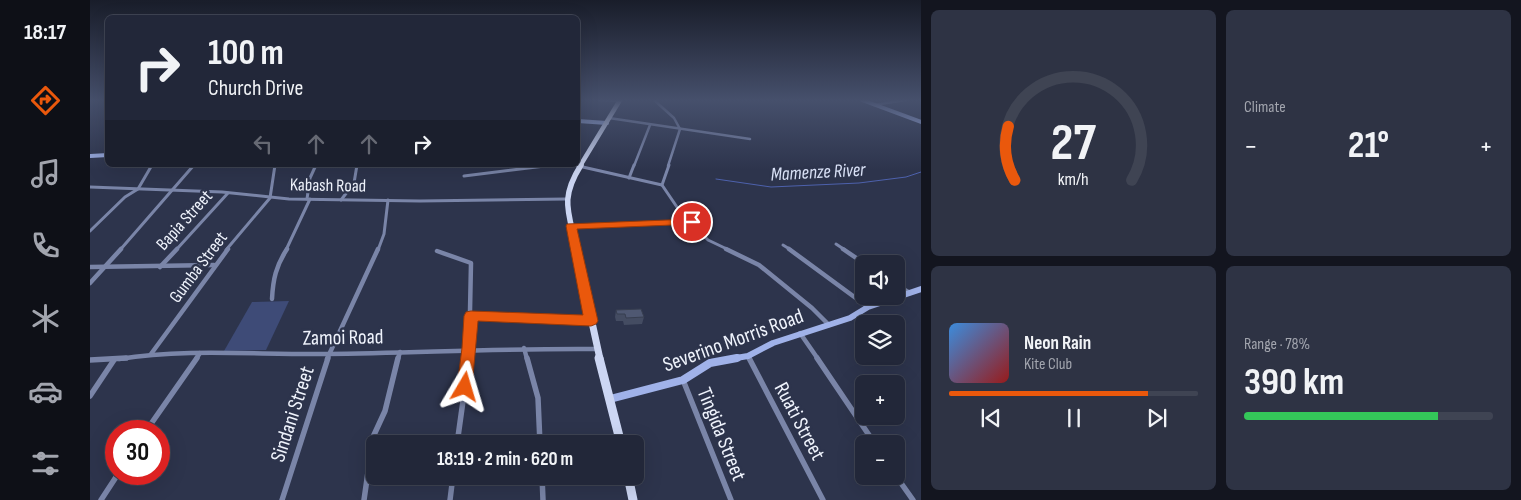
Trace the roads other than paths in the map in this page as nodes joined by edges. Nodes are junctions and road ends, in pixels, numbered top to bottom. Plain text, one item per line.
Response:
1 (606, 123) edge
2 (633, 123) edge
3 (678, 123) edge
4 (650, 125) junction
5 (680, 129) junction
6 (750, 139) dead end
7 (105, 155) edge
8 (90, 156) edge
9 (580, 162) edge
10 (151, 167) edge
11 (192, 167) edge
12 (274, 167) edge
13 (315, 167) edge
14 (357, 167) edge
15 (537, 167) edge
16 (577, 167) edge
17 (580, 167) edge
18 (464, 176) dead end
19 (629, 178) junction
20 (662, 185) junction
21 (90, 187) edge
22 (138, 189) junction
23 (174, 190) junction
24 (228, 192) junction
25 (270, 198) junction
26 (308, 199) junction
27 (566, 199) junction
28 (341, 200) junction
29 (388, 200) junction
30 (692, 222) junction
31 (571, 226) junction
32 (90, 231) edge
33 (836, 244) dead end
34 (783, 246) dead end
35 (437, 251) dead end
36 (855, 257) edge
37 (214, 265) junction
38 (90, 267) edge
39 (160, 267) junction
40 (104, 268) junction
41 (90, 283) edge
42 (921, 289) edge
43 (905, 291) edge
44 (910, 294) junction
45 (272, 300) dead end
46 (868, 306) junction
47 (471, 316) junction
48 (591, 321) junction
49 (829, 324) junction
50 (800, 333) junction
51 (470, 348) junction
52 (524, 348) junction
53 (597, 349) junction
54 (400, 352) junction
55 (200, 353) junction
56 (151, 354) junction
57 (329, 354) junction
58 (748, 356) junction
59 (90, 360) edge
60 (114, 360) junction
61 (683, 380) junction
62 (90, 396) edge
63 (610, 399) junction
64 (154, 420) edge
65 (458, 435) edge
66 (540, 435) edge
67 (619, 435) edge
68 (868, 435) edge
69 (111, 485) edge
70 (452, 485) edge
71 (542, 485) edge
72 (630, 485) edge
73 (902, 485) edge
74 (101, 500) edge
75 (282, 500) edge
76 (364, 500) edge
77 (450, 500) edge
78 (543, 500) edge
79 (633, 500) edge
80 (731, 500) edge
81 (823, 500) edge
82 (913, 500) edge

1 - 9 main road
2 - 4 street
3 - 5 street
4 - 5 street
4 - 19 street
5 - 6 street
5 - 20 street
7 - 8 street
10 - 22 street
11 - 23 street
12 - 25 street
13 - 26 street
14 - 28 street
15 - 18 street
16 - 27 main road
17 - 19 street
19 - 20 street
20 - 30 street
21 - 22 street, Kabash Road
22 - 23 street, Kabash Road
22 - 32 street
23 - 24 street, Kabash Road
23 - 40 street
24 - 25 street, Kabash Road
24 - 39 street, Bapia Street
25 - 26 street, Kabash Road
25 - 37 street, Gumba Street
26 - 28 street, Kabash Road
26 - 45 street
27 - 29 street, Kabash Road
27 - 31 main road
28 - 29 street, Kabash Road
29 - 57 street, Sindani Street
30 - 31 street
30 - 49 street
31 - 48 main road
33 - 36 street
34 - 46 street
35 - 47 street
37 - 39 street
37 - 56 street, Gumba Street
38 - 40 street
39 - 40 street
40 - 41 street
42 - 44 street, Severino Morris Road
43 - 44 street
44 - 46 street, Severino Morris Road
46 - 49 street, Severino Morris Road
47 - 48 street
47 - 51 street
48 - 53 main road
49 - 50 street, Severino Morris Road
50 - 58 street, Severino Morris Road
50 - 68 street
51 - 52 street, Zamoi Road
51 - 54 street, Zamoi Road
51 - 65 street
52 - 53 street, Zamoi Road
52 - 66 street
53 - 63 main road
54 - 57 street, Zamoi Road
54 - 76 street
55 - 56 street, Zamoi Road
55 - 57 street, Zamoi Road
55 - 64 street
56 - 60 street, Zamoi Road
57 - 75 street, Sindani Street
58 - 61 street, Severino Morris Road
58 - 81 street, Ruati Street
59 - 60 street, Zamoi Road
60 - 62 street
61 - 63 street, Severino Morris Road
61 - 80 street, Tingida Street
63 - 67 main road
69 - 74 street
70 - 77 street
71 - 78 street
72 - 79 main road
73 - 82 street

